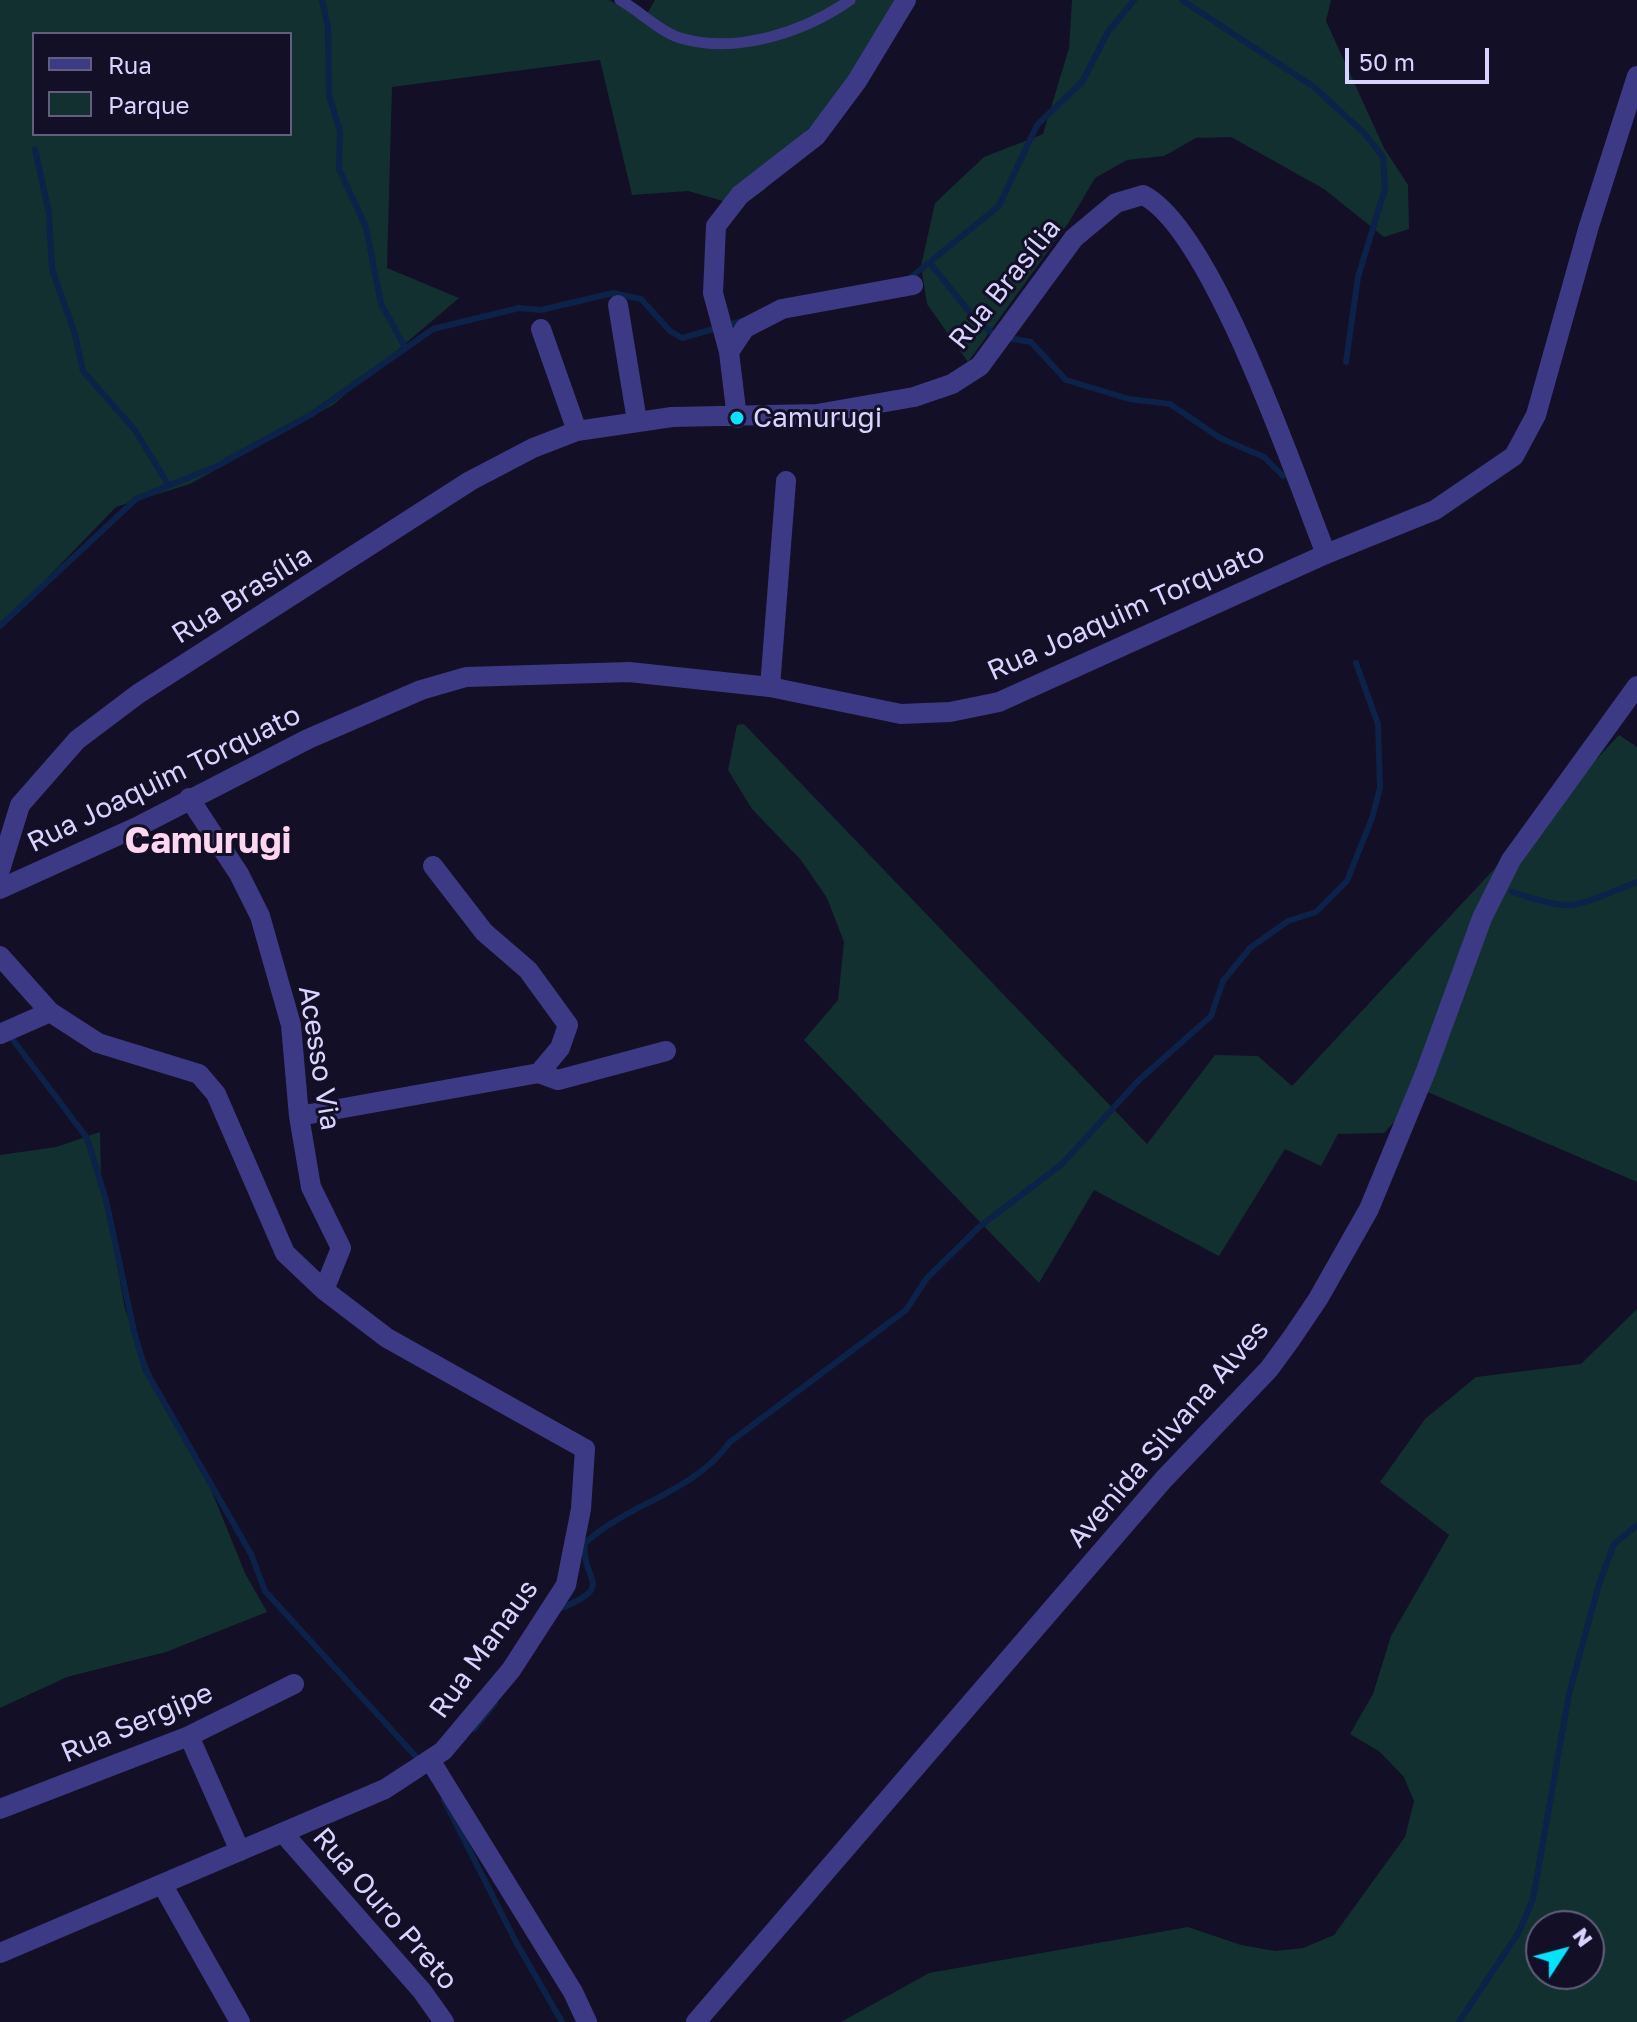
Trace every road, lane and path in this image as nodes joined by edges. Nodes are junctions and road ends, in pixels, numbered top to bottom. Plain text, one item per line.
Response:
1 (620, 0) edge
2 (850, 0) edge
3 (891, 0) edge
4 (906, 0) edge
5 (886, 30) junction
6 (1637, 76) edge
7 (913, 285) dead end
8 (618, 305) dead end
9 (541, 329) dead end
10 (729, 352) junction
11 (737, 418) junction
12 (637, 421) junction
13 (577, 431) junction
14 (786, 481) dead end
15 (1326, 554) junction
16 (1637, 686) edge
17 (770, 687) junction
18 (189, 798) junction
19 (433, 866) dead end
20 (0, 870) edge
21 (0, 889) edge
22 (0, 956) edge
23 (50, 1012) junction
24 (0, 1034) edge
25 (666, 1051) dead end
26 (539, 1073) junction
27 (299, 1116) junction
28 (324, 1290) junction
29 (294, 1684) dead end
30 (189, 1736) junction
31 (430, 1760) junction
32 (0, 1809) edge
33 (283, 1833) junction
34 (240, 1851) junction
35 (162, 1884) junction
36 (0, 1953) edge
37 (240, 2022) edge
38 (444, 2022) edge
39 (587, 2022) edge
40 (696, 2022) edge

1 - 2 lane
3 - 5 lane
4 - 5 street
5 - 10 street
6 - 15 street, Rua Joaquim Torquato
7 - 10 street
8 - 12 street
9 - 13 street
10 - 11 street
11 - 12 street, Rua Brasília
11 - 15 street, Rua Brasília
12 - 13 street, Rua Brasília
13 - 20 street, Rua Brasília
14 - 17 street
15 - 17 street, Rua Joaquim Torquato
16 - 40 street, Avenida Silvana Alves
17 - 18 street, Rua Joaquim Torquato
18 - 21 street, Rua Joaquim Torquato
18 - 27 street, Acesso Via
19 - 26 street
22 - 23 street
23 - 24 street
23 - 28 street
25 - 26 street
26 - 27 street
27 - 28 street, Acesso Via
28 - 31 street, Rua Manaus
29 - 30 street, Rua Sergipe
30 - 32 street, Rua Sergipe
30 - 34 street
31 - 33 street, Rua Manaus
31 - 39 street
33 - 34 street, Rua Manaus
33 - 38 street, Rua Ouro Preto
34 - 35 street, Rua Manaus
35 - 36 street, Rua Manaus
35 - 37 street

